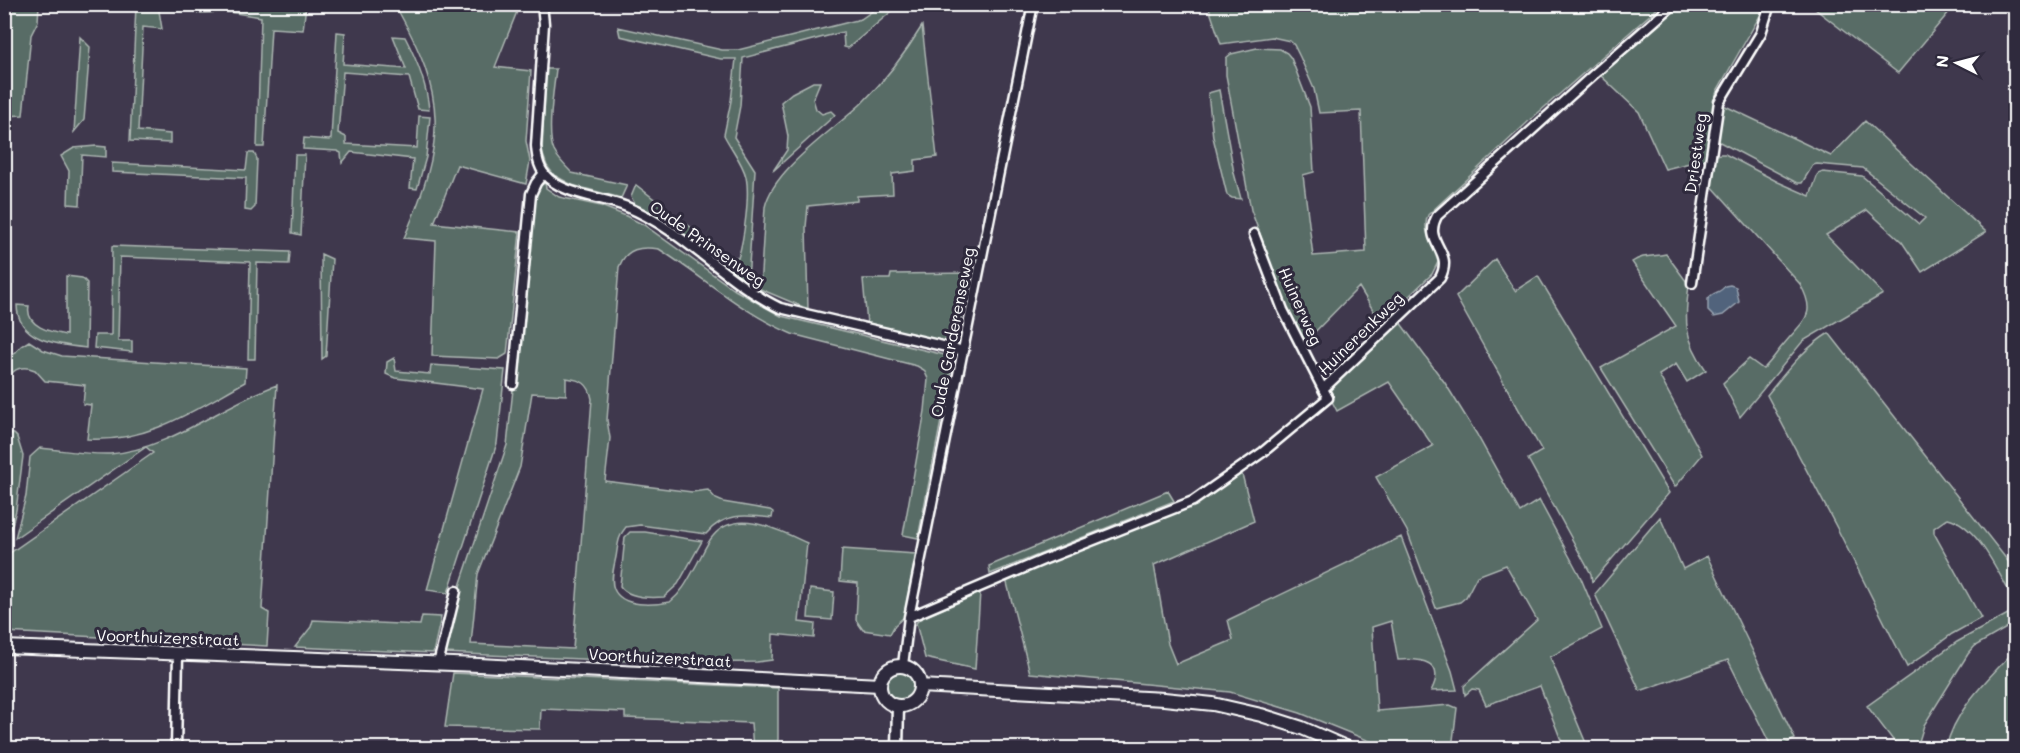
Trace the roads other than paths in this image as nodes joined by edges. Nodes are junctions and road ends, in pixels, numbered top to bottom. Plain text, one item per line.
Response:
1 (542, 4) edge
2 (1033, 4) edge
3 (1674, 4) edge
4 (1770, 4) edge
5 (543, 173) junction
6 (1254, 234) dead end
7 (1692, 283) dead end
8 (964, 351) junction
9 (513, 384) dead end
10 (1323, 389) junction
11 (456, 591) dead end
12 (909, 617) junction
13 (4, 647) edge
14 (178, 655) junction
15 (438, 664) junction
16 (903, 666) junction
17 (880, 685) junction
18 (920, 686) junction
19 (898, 706) junction
20 (176, 748) edge
21 (897, 748) edge
22 (1348, 748) edge

1 - 5 street
2 - 8 street, Oude Garderenseweg
3 - 10 street, Huinerenkweg
4 - 7 street, Driestweg
5 - 8 street, Oude Prinsenweg
5 - 9 street
6 - 10 street, Huinerweg
8 - 12 street, Oude Garderenseweg
10 - 12 street, Huinerenkweg
11 - 15 street
12 - 16 street, Oude Garderenseweg
13 - 14 main road, Voorthuizerstraat
14 - 15 main road, Voorthuizerstraat
14 - 20 street
15 - 17 main road, Voorthuizerstraat
16 - 17 main road
16 - 18 main road
17 - 19 main road
18 - 19 main road
18 - 22 main road
19 - 21 street

